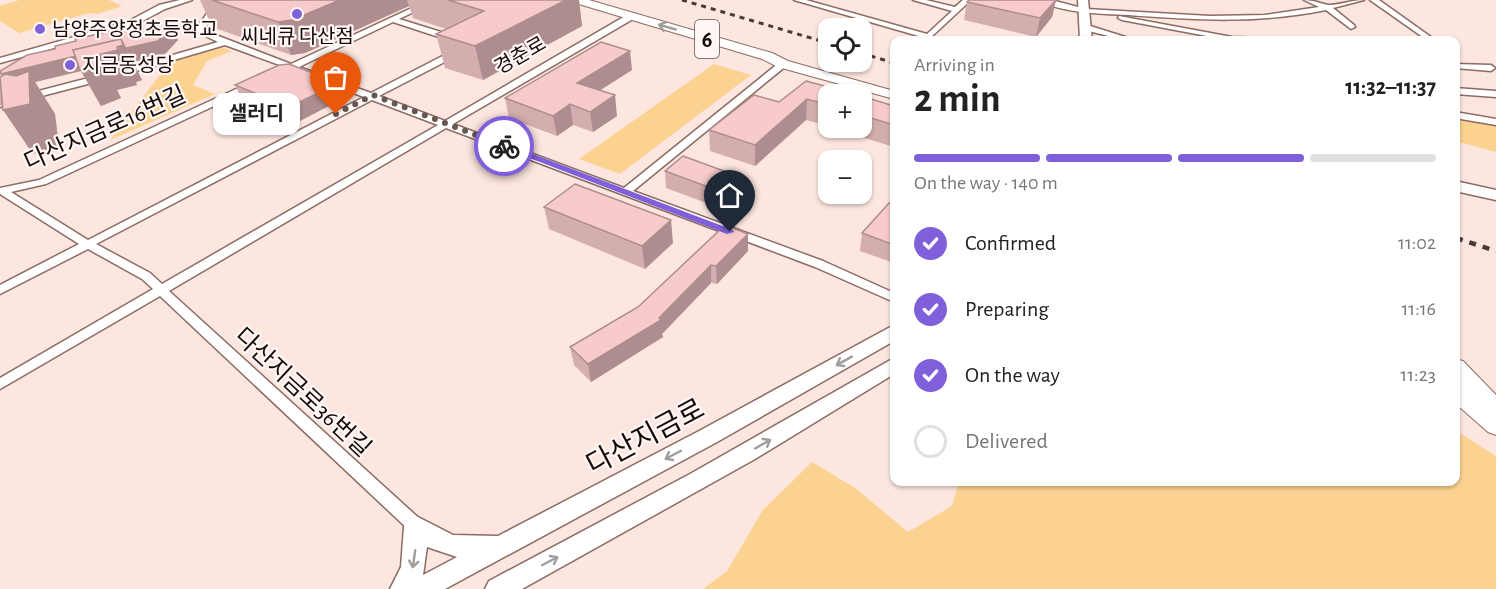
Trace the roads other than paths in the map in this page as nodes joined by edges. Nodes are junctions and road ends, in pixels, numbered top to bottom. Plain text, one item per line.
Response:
1 (188, 0) edge
2 (220, 0) edge
3 (435, 0) edge
4 (798, 0) edge
5 (917, 0) edge
6 (967, 0) edge
7 (1042, 0) edge
8 (1308, 0) edge
9 (1360, 0) edge
10 (1374, 0) edge
11 (574, 6) edge
12 (1084, 6) edge
13 (1327, 7) junction
14 (957, 10) junction
15 (630, 17) junction
16 (393, 20) junction
17 (616, 25) junction
18 (1084, 27) junction
19 (1351, 27) dead end
20 (925, 36) edge
21 (930, 36) edge
22 (1085, 36) edge
23 (1117, 36) edge
24 (1215, 36) edge
25 (1425, 36) edge
26 (225, 42) junction
27 (0, 61) edge
28 (783, 64) junction
29 (293, 66) junction
30 (1460, 66) edge
31 (1491, 68) dead end
32 (283, 71) edge
33 (261, 81) edge
34 (1460, 92) edge
35 (890, 94) edge
36 (1496, 94) edge
37 (373, 95) junction
38 (0, 104) edge
39 (1460, 116) edge
40 (1496, 122) edge
41 (446, 123) junction
42 (1460, 187) edge
43 (2, 191) edge
44 (625, 192) junction
45 (1496, 195) edge
46 (87, 244) junction
47 (0, 290) edge
48 (160, 290) junction
49 (890, 296) edge
50 (890, 334) edge
51 (890, 368) edge
52 (1460, 372) edge
53 (0, 384) edge
54 (1460, 394) edge
55 (1496, 409) edge
56 (1496, 426) edge
57 (416, 526) junction
58 (505, 544) junction
59 (403, 589) edge
60 (421, 589) edge
61 (498, 589) edge

1 - 27 street
2 - 26 street
3 - 16 street
4 - 20 street
5 - 14 street
6 - 14 street
7 - 12 street
8 - 13 street
9 - 13 street
10 - 25 street
11 - 15 main road, 6
11 - 17 main road
12 - 13 street
12 - 18 street
12 - 24 street
13 - 19 street
14 - 21 street
15 - 17 street, 경춘로
28 -> 15 main road, 6
16 - 29 street
16 - 37 street
17 - 28 main road
17 - 41 street, 경춘로
18 - 22 street
18 - 23 street
26 - 29 street
26 - 38 street
28 - 35 main road
28 - 44 street
29 - 32 street
29 - 37 street
30 - 31 street
33 - 43 street, 다산지금로16번길
34 - 36 street
37 - 41 street
37 - 46 street
39 - 40 street
41 - 44 street
41 - 48 street
42 - 45 street
43 - 46 street, 다산지금로36번길
44 - 49 street
46 - 47 street
46 - 48 street, 다산지금로36번길
48 - 53 street
48 - 57 street, 다산지금로36번길
50 -> 58 street, 다산지금로
61 -> 51 street
52 - 55 main road
54 - 56 main road
57 - 58 street
57 -> 59 street
58 - 60 street, 다산지금로

